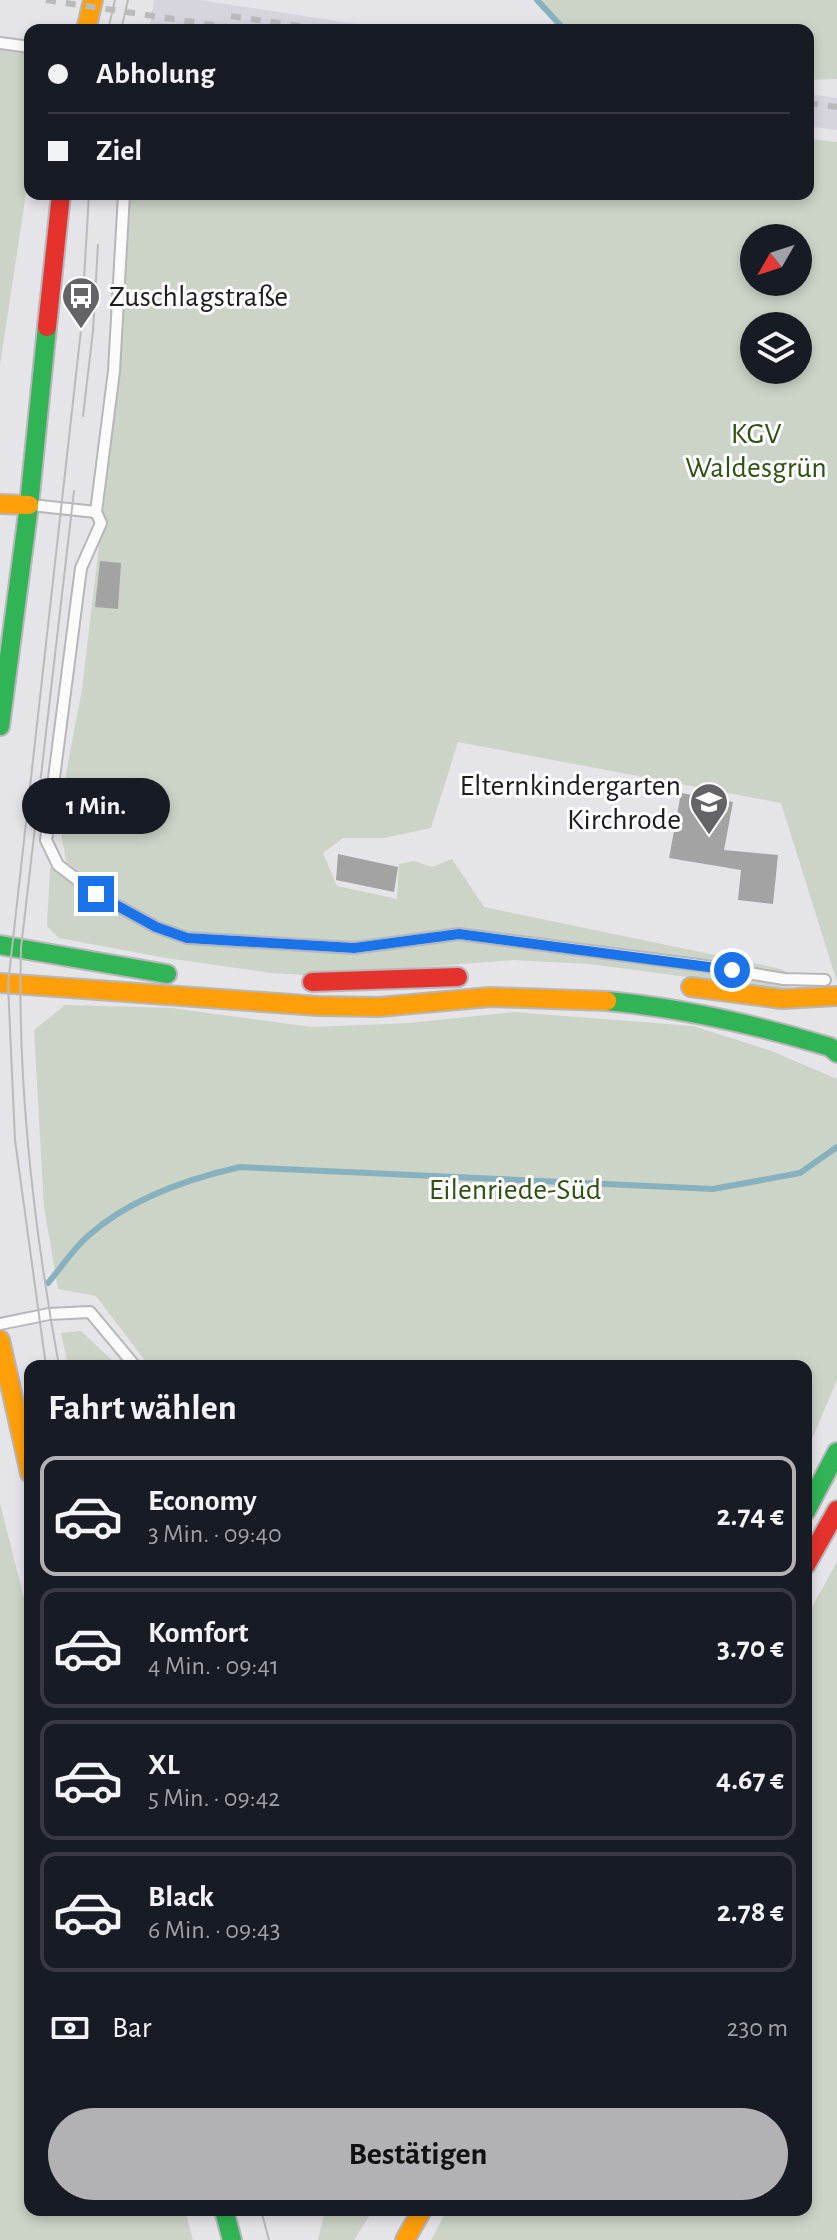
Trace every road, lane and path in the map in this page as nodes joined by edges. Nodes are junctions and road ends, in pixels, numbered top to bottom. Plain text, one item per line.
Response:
1 (93, 0) edge
2 (87, 24) edge
3 (0, 43) edge
4 (24, 46) edge
5 (60, 200) edge
6 (124, 200) edge
7 (0, 504) edge
8 (29, 505) junction
9 (96, 512) junction
10 (0, 726) edge
11 (0, 945) edge
12 (474, 977) dead end
13 (505, 979) dead end
14 (837, 979) edge
15 (534, 980) dead end
16 (229, 981) dead end
17 (289, 982) dead end
18 (0, 983) edge
19 (679, 985) dead end
20 (837, 996) edge
21 (837, 1053) edge
22 (0, 1324) edge
23 (0, 1340) edge
24 (130, 1360) edge
25 (24, 1446) edge
26 (837, 1452) edge
27 (812, 1500) edge
28 (837, 1510) edge
29 (812, 1554) edge
30 (226, 2216) edge
31 (419, 2216) edge
32 (232, 2240) edge
33 (405, 2240) edge

1 - 2 main road
3 - 4 lane
5 - 8 main road
6 - 9 lane
7 - 8 main road
8 - 9 lane
8 - 10 main road
9 - 14 lane
11 - 16 main road
12 - 17 main road
13 - 15 main road
18 - 21 main road
19 - 20 main road
22 - 24 lane
23 - 25 main road
26 - 27 main road
28 - 29 main road
30 - 32 main road
31 - 33 main road

